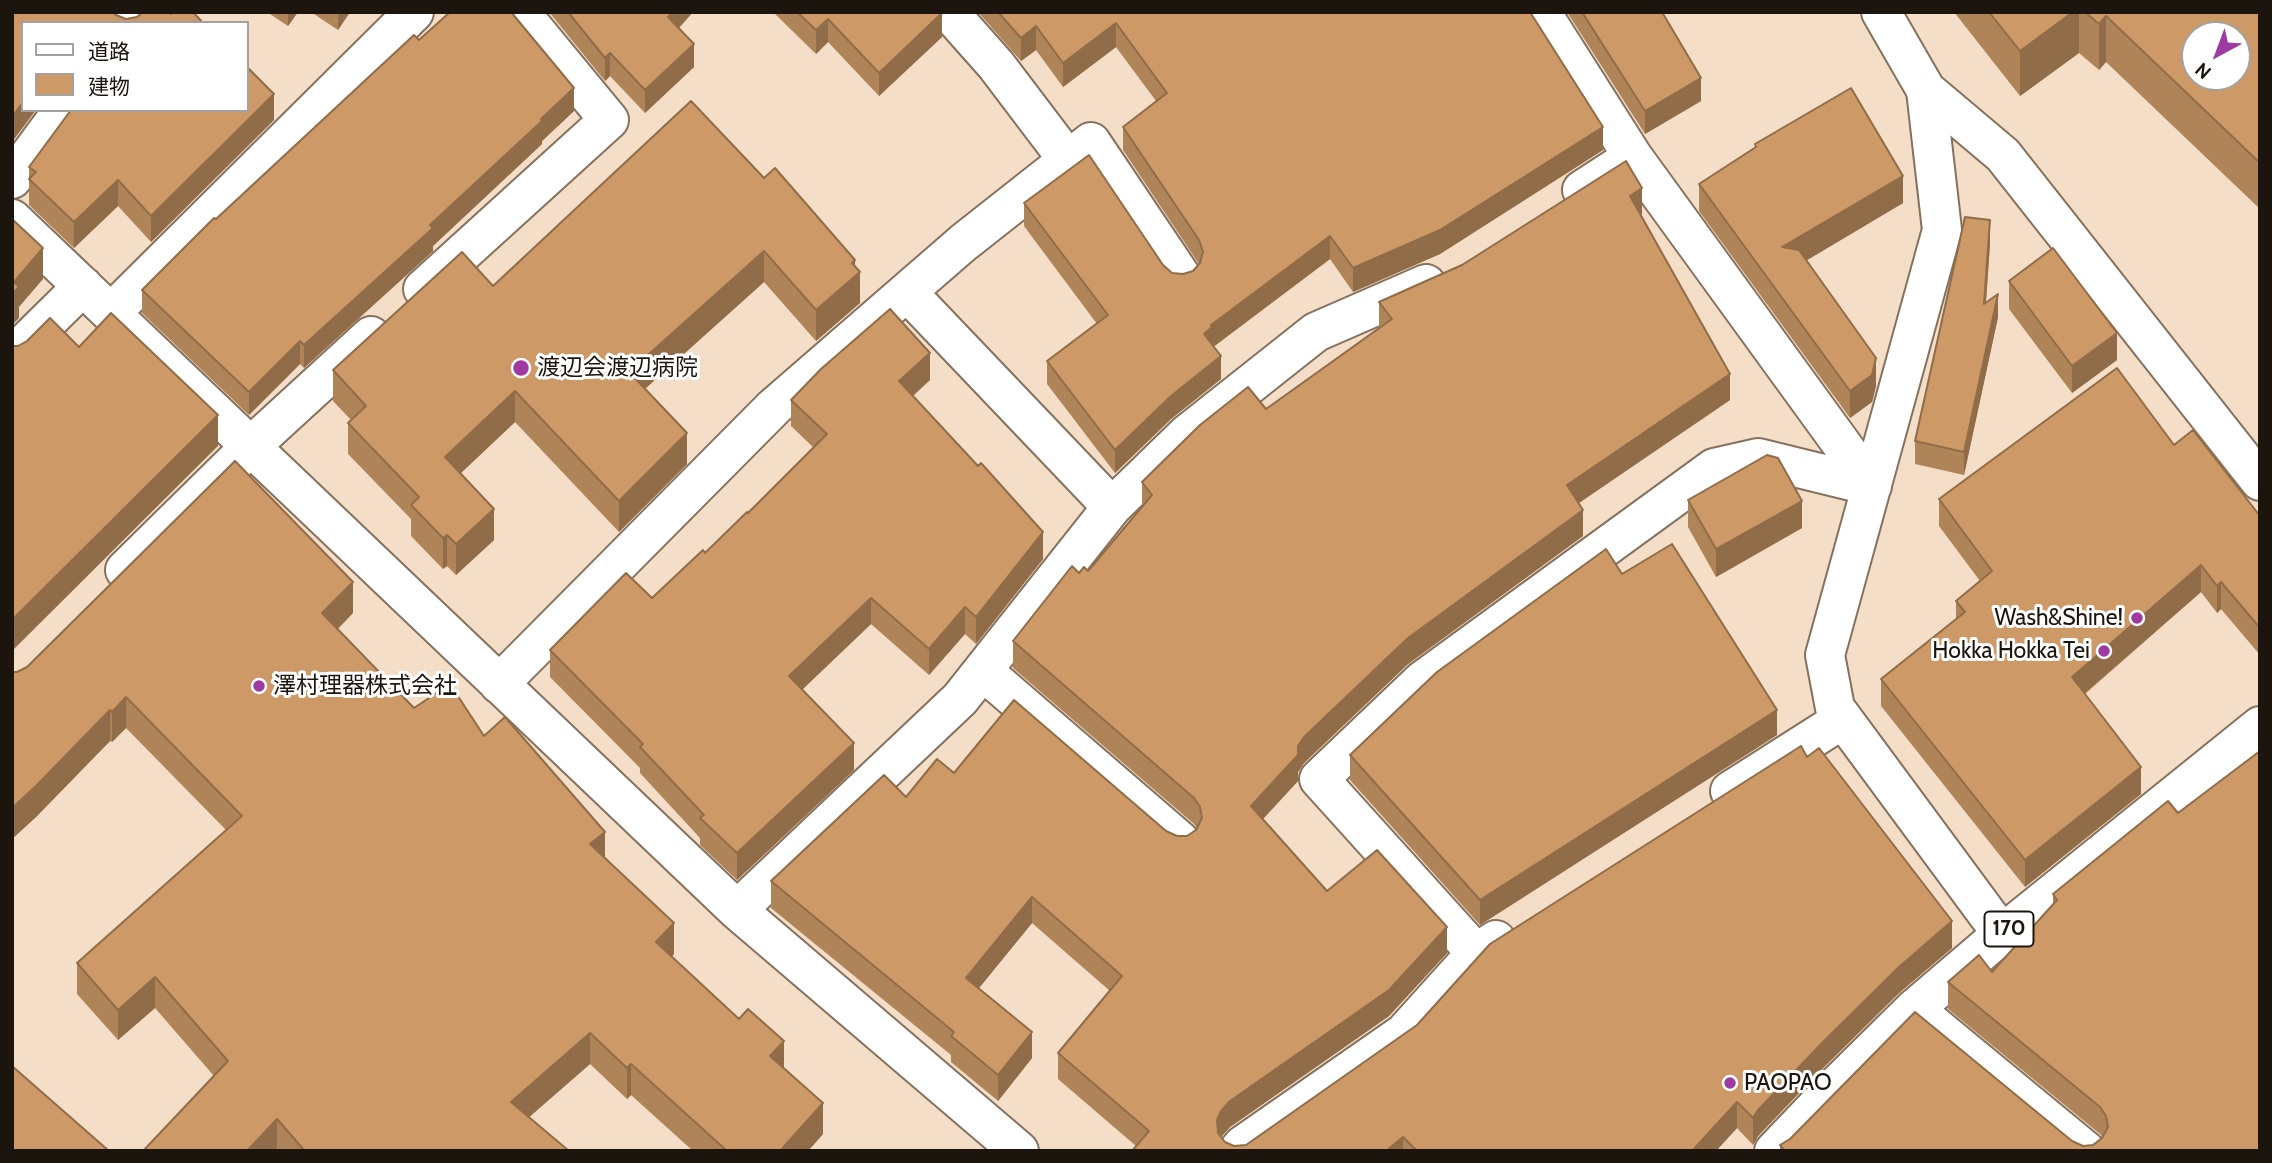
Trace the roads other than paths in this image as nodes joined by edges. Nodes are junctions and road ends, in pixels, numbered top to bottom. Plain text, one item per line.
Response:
1 (414, 12) edge
2 (520, 12) edge
3 (948, 12) edge
4 (1541, 12) edge
5 (1881, 12) edge
6 (1926, 90) junction
7 (62, 112) edge
8 (1633, 157) junction
9 (1068, 160) junction
10 (12, 179) edge
11 (1553, 208) edge
12 (12, 219) edge
13 (1462, 266) edge
14 (1181, 276) edge
15 (83, 286) junction
16 (907, 292) junction
17 (111, 313) junction
18 (12, 356) edge
19 (251, 446) junction
20 (2260, 481) edge
21 (1872, 486) junction
22 (1112, 506) junction
23 (102, 594) edge
24 (983, 671) junction
25 (499, 684) junction
26 (1843, 719) junction
27 (2260, 726) edge
28 (1705, 807) edge
29 (1180, 841) edge
30 (737, 910) junction
31 (1522, 924) edge
32 (2002, 934) junction
33 (1476, 953) junction
34 (1914, 1009) junction
35 (1019, 1151) edge
36 (1238, 1151) edge
37 (1774, 1151) edge
38 (2086, 1151) edge

1 - 17 main road
2 - 19 main road
3 - 9 main road
4 - 8 main road
5 - 6 main road
6 - 20 main road
6 - 21 main road
7 - 10 main road
8 - 11 main road
8 - 21 main road
9 - 14 main road
9 - 16 main road
12 - 15 main road
13 - 22 main road
15 - 17 main road
15 - 18 main road
16 - 22 main road
16 - 25 main road
17 - 19 main road
19 - 23 main road
19 - 25 main road
21 - 26 main road
21 - 33 main road
22 - 24 main road
24 - 29 main road
24 - 30 main road
25 - 30 main road
26 - 28 main road
26 - 32 main road
27 - 32 main road, 170
30 - 35 main road
31 - 33 main road
32 - 34 main road, 170
33 - 36 main road
34 - 37 main road, 170
34 - 38 main road

